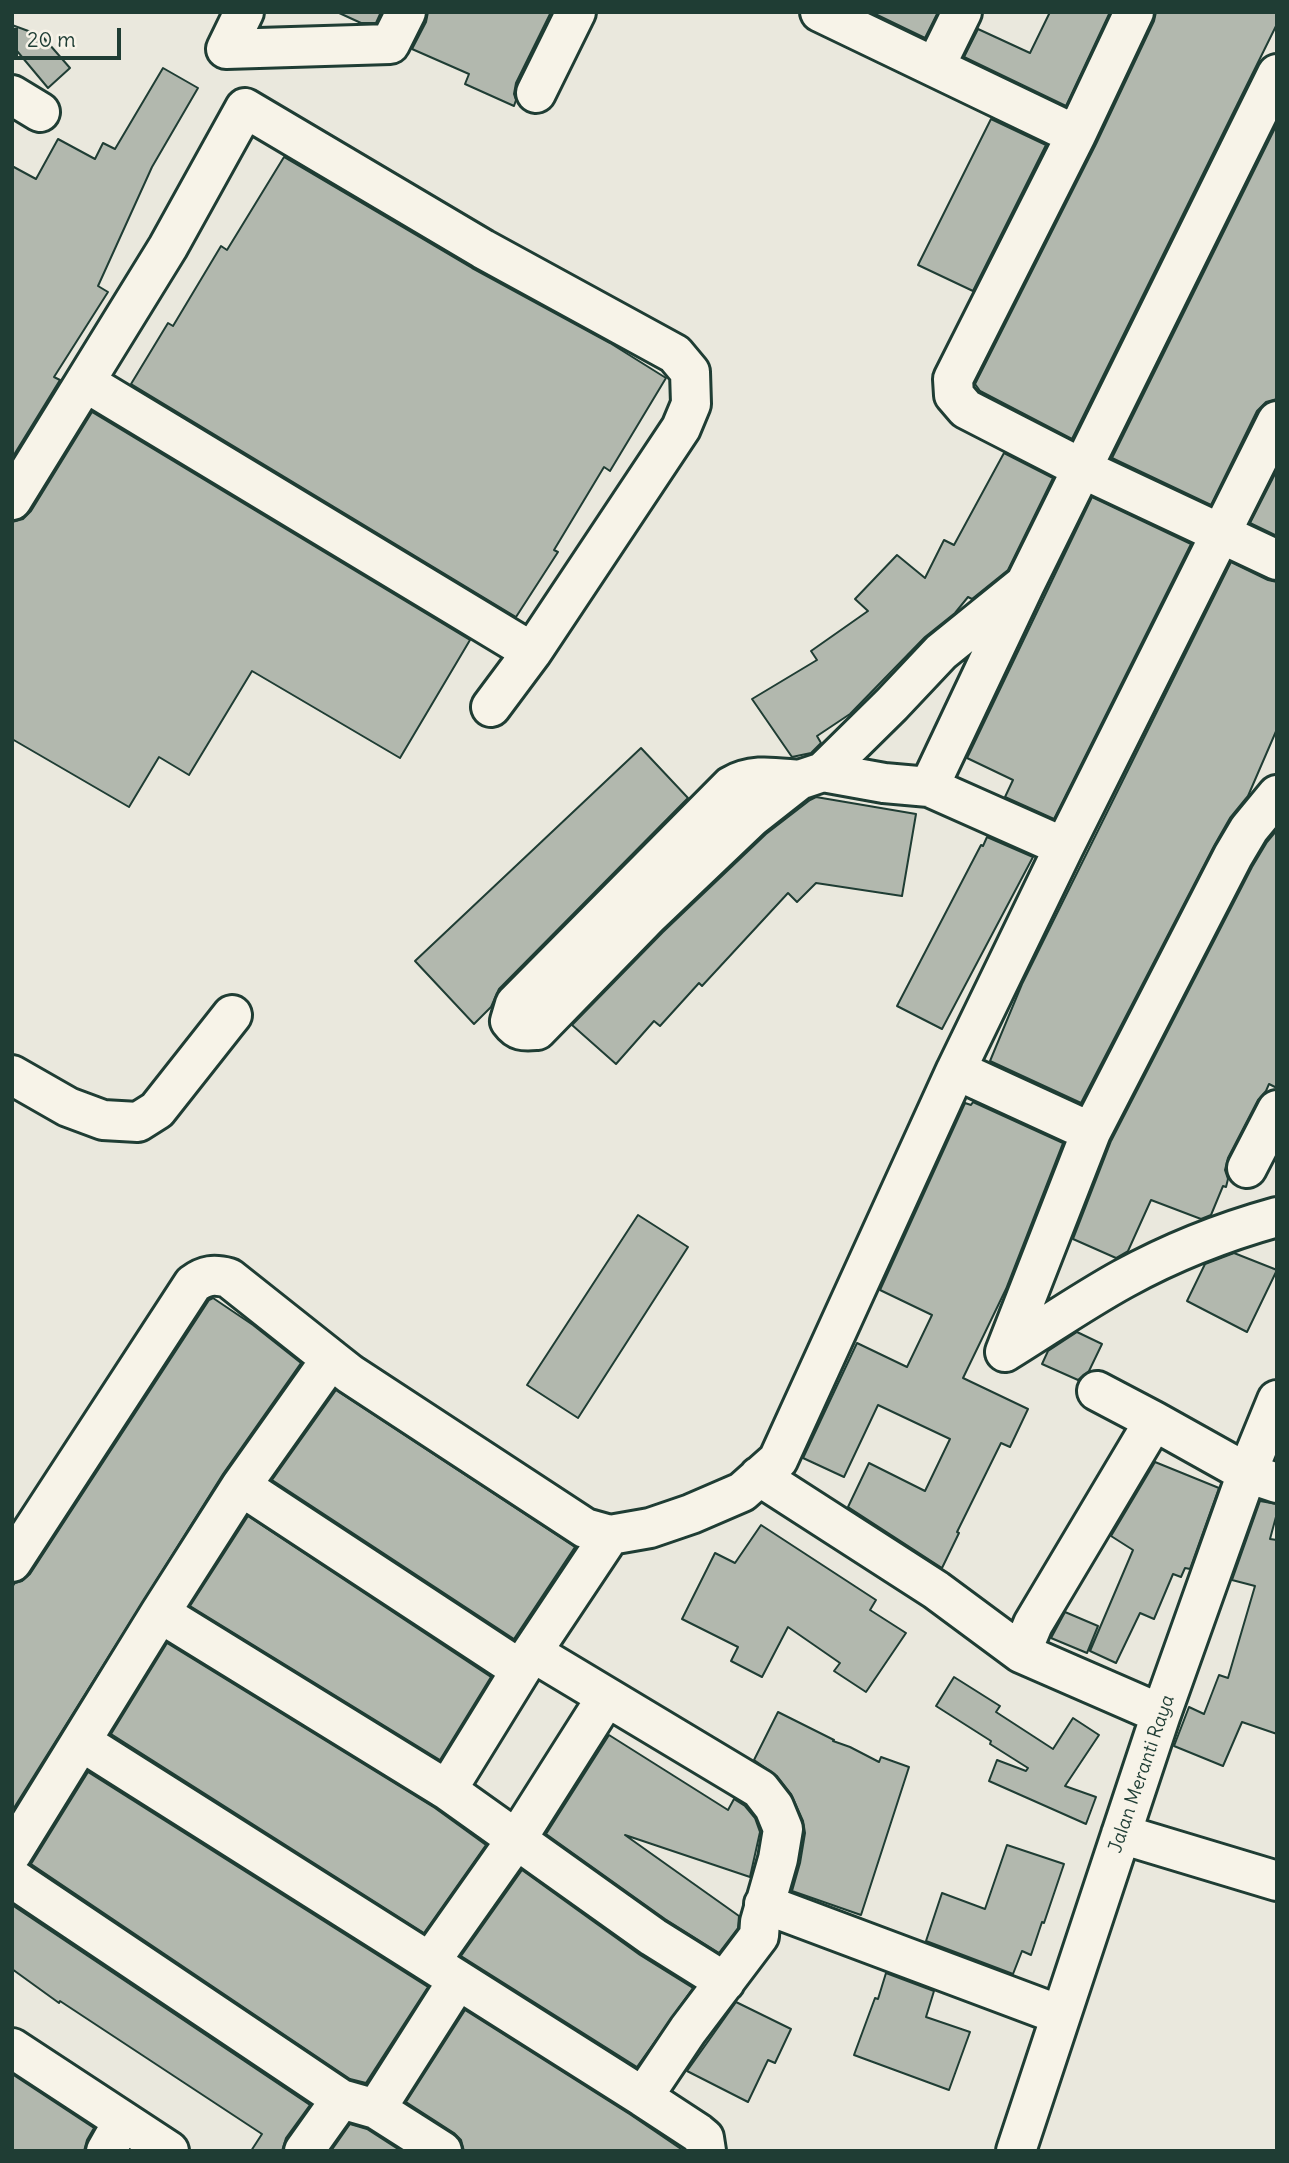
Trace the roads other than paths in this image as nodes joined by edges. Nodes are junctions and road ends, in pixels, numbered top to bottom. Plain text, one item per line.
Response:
1 (244, 12) edge
2 (406, 12) edge
3 (576, 12) edge
4 (820, 12) edge
5 (962, 12) edge
6 (1134, 12) edge
7 (935, 67) junction
8 (1277, 74) edge
9 (536, 93) dead end
10 (1076, 135) junction
11 (85, 382) junction
12 (1277, 421) edge
13 (1083, 469) junction
14 (12, 500) edge
15 (1222, 534) junction
16 (1277, 560) edge
17 (1025, 584) junction
18 (532, 652) junction
19 (491, 707) dead end
20 (811, 776) junction
21 (929, 787) junction
22 (1277, 795) edge
23 (1064, 847) junction
24 (232, 1015) dead end
25 (956, 1070) junction
26 (12, 1075) edge
27 (1277, 1110) edge
28 (1091, 1132) junction
29 (1247, 1168) dead end
30 (1277, 1217) edge
31 (331, 1359) junction
32 (1097, 1391) dead end
33 (1277, 1400) edge
34 (1154, 1421) junction
35 (760, 1476) junction
36 (1262, 1478) edge
37 (242, 1486) junction
38 (610, 1535) junction
39 (12, 1562) edge
40 (160, 1613) junction
41 (1021, 1653) junction
42 (526, 1661) junction
43 (606, 1698) junction
44 (1161, 1714) junction
45 (82, 1742) junction
46 (447, 1790) junction
47 (1121, 1834) junction
48 (516, 1839) junction
49 (14, 1854) edge
50 (1277, 1881) edge
51 (764, 1904) junction
52 (444, 1971) junction
53 (725, 1982) junction
54 (1060, 2015) junction
55 (12, 2048) edge
56 (643, 2097) junction
57 (358, 2104) junction
58 (114, 2136) edge
59 (1024, 2148) edge
60 (169, 2151) edge
61 (304, 2151) edge
62 (442, 2151) edge
63 (706, 2151) edge

1 - 2 street
3 - 9 street
4 - 7 street
5 - 7 street
6 - 10 street
7 - 10 street
8 - 13 street
10 - 13 street
11 - 14 street
11 - 18 street
11 - 18 street
12 - 15 street
13 - 15 street
13 - 17 street
15 - 16 street
15 - 23 street
17 - 20 street
17 - 21 street
18 - 19 street
20 - 20 street
20 - 21 street
21 - 23 street
22 - 28 street
23 - 25 street
24 - 26 street
25 - 28 street
25 - 35 street
27 - 29 street
28 - 30 street
31 - 37 street
31 - 38 street
31 - 39 street
32 - 34 street
33 - 36 street, Jalan Meranti Raya
34 - 36 street
34 - 41 street
35 - 38 street
35 - 41 street
36 - 44 street, Jalan Meranti Raya
37 - 40 street
37 - 42 street
38 - 42 street
40 - 45 street
40 - 46 street
41 - 44 street
42 - 43 street
42 - 46 street
43 - 48 street
43 - 51 street
44 - 47 street, Jalan Meranti Raya
45 - 49 street
45 - 52 street
46 - 48 street
47 - 50 street
47 - 54 street, Jalan Meranti Raya
48 - 52 street
48 - 53 street
49 - 57 street
51 - 53 street
51 - 54 street
52 - 56 street
52 - 57 street
53 - 56 street
54 - 59 street, Jalan Meranti Raya
55 - 58 street
56 - 63 street
57 - 61 street
57 - 62 street
58 - 60 street

